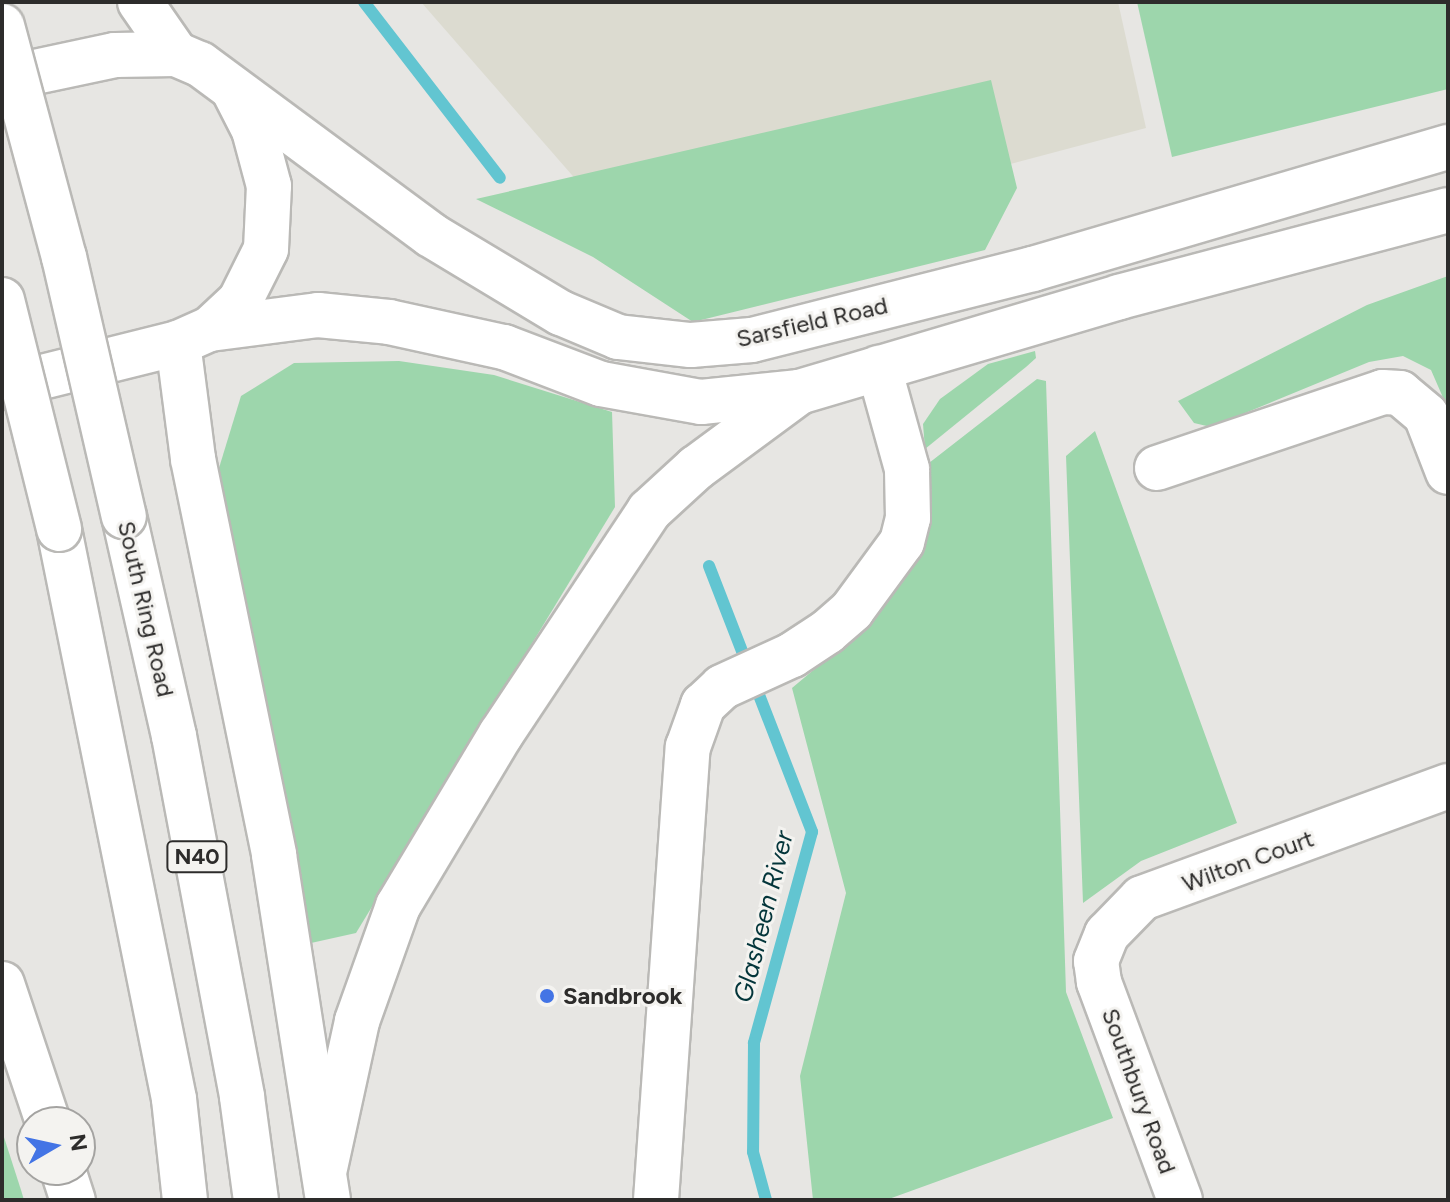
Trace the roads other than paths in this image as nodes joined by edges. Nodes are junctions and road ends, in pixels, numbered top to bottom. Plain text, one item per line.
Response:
1 (140, 2) edge
2 (2, 26) edge
3 (176, 54) junction
4 (2, 79) edge
5 (231, 87) junction
6 (1448, 147) edge
7 (1448, 210) edge
8 (2, 300) edge
9 (194, 336) junction
10 (879, 368) junction
11 (2, 387) edge
12 (799, 392) junction
13 (1157, 468) dead end
14 (1448, 472) edge
15 (1448, 786) edge
16 (1099, 982) joint
17 (2, 984) edge
18 (43, 1106) edge
19 (327, 1184) edge
20 (185, 1200) edge
21 (256, 1200) edge
22 (656, 1200) edge
23 (1180, 1200) edge

1 - 3 main road
2 - 21 main road, South Ring Road / N40, bridge
3 - 4 main road
3 - 5 main road, Sarsfield Road
5 - 6 main road, Sarsfield Road
5 - 9 main road
7 - 10 main road
8 - 20 main road, N40, bridge
9 - 11 main road
9 - 12 main road
9 - 19 main road
10 - 12 main road
10 - 22 main road
12 - 19 main road
13 - 14 main road
15 - 16 main road, Wilton Court
16 - 23 main road, Southbury Road
17 - 18 main road

